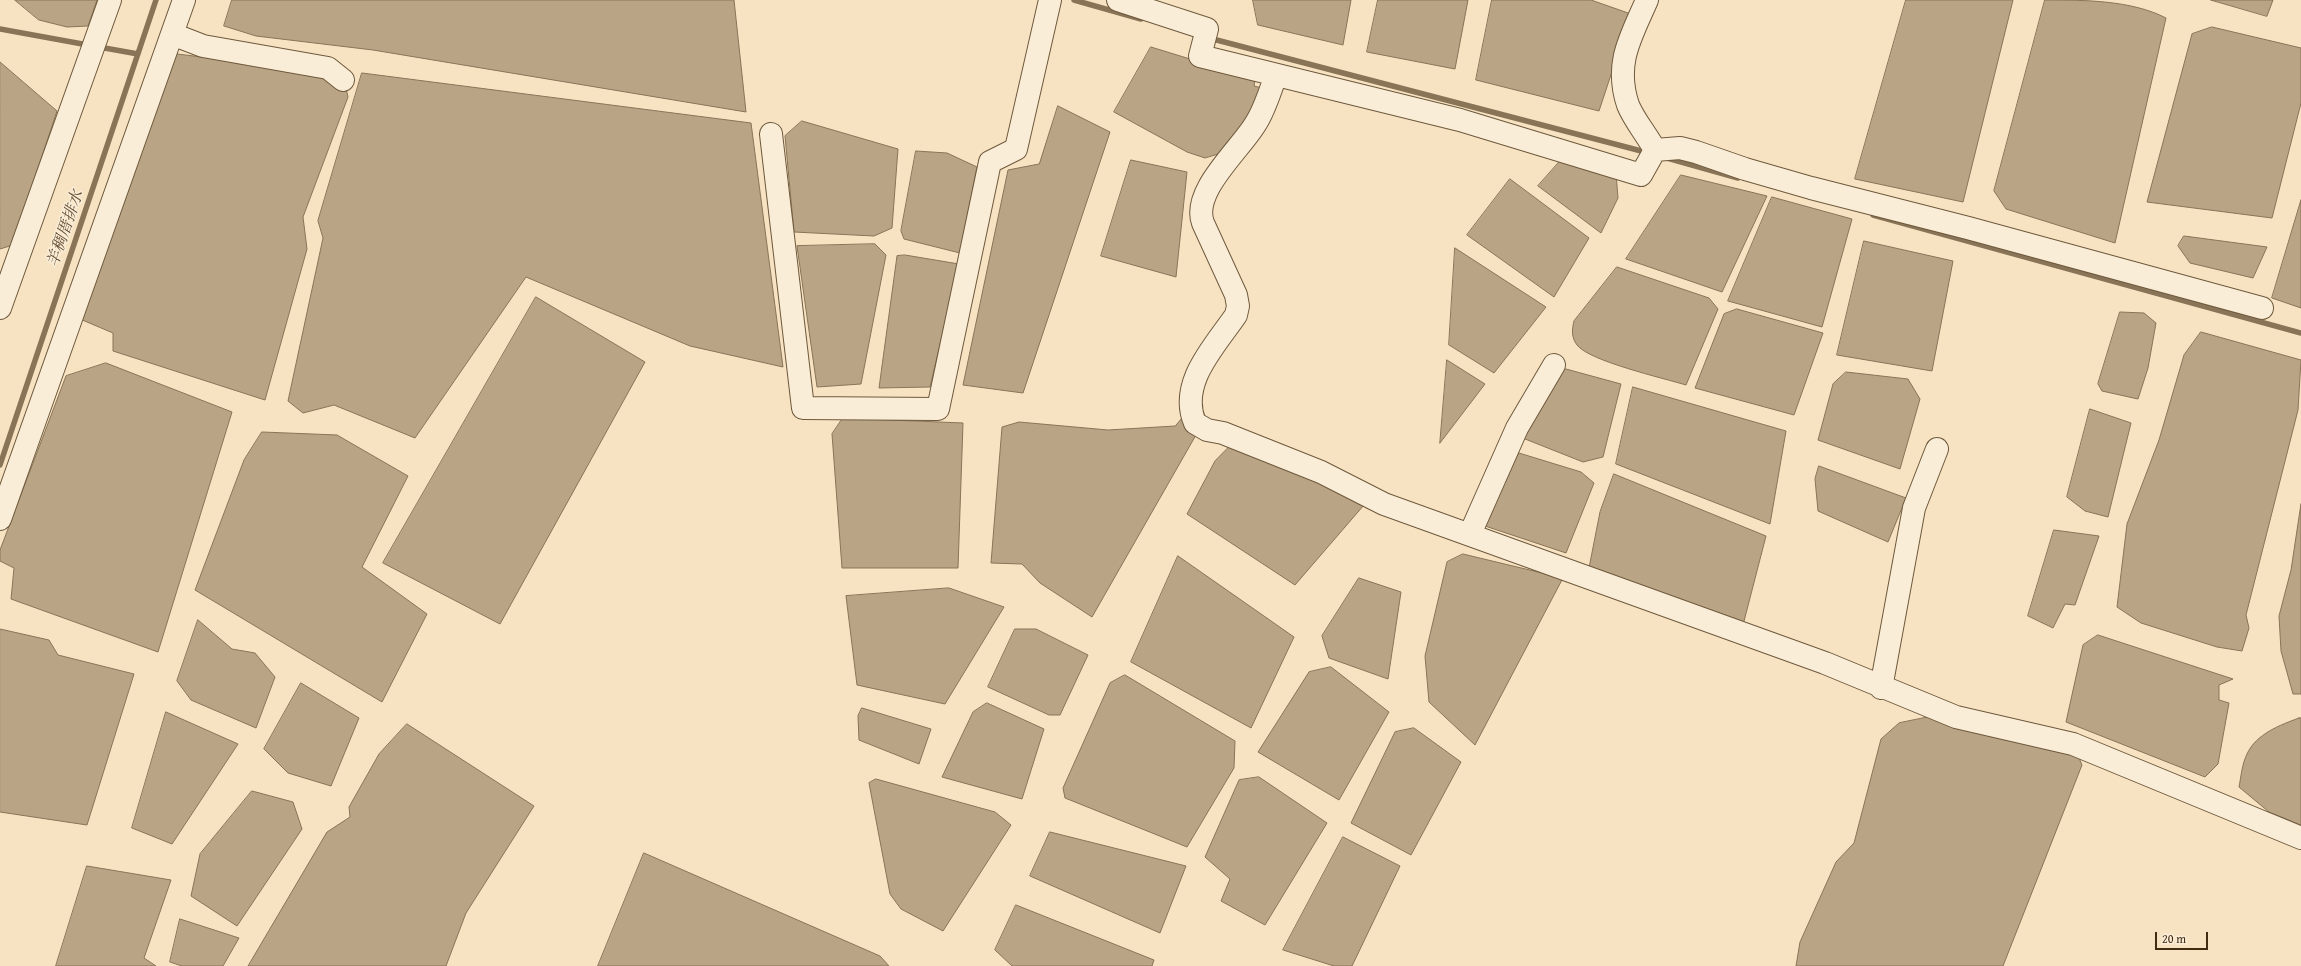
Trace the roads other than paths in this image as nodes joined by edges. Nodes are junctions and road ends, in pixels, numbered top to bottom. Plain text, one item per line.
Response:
1 (110, 0) edge
2 (184, 0) edge
3 (1050, 0) edge
4 (1118, 0) edge
5 (1647, 0) edge
6 (172, 34) junction
7 (1276, 75) junction
8 (343, 80) dead end
9 (771, 134) dead end
10 (1650, 158) junction
11 (0, 308) edge
12 (2262, 308) dead end
13 (1554, 365) dead end
14 (1937, 449) dead end
15 (0, 519) edge
16 (1470, 534) junction
17 (1881, 688) junction
18 (2301, 838) edge

1 - 11 lane
2 - 6 lane
3 - 9 lane
4 - 7 lane
5 - 10 lane
6 - 8 lane
6 - 15 lane
7 - 10 lane
7 - 16 lane
10 - 12 lane
13 - 16 lane
14 - 17 lane
16 - 17 lane
17 - 18 lane

